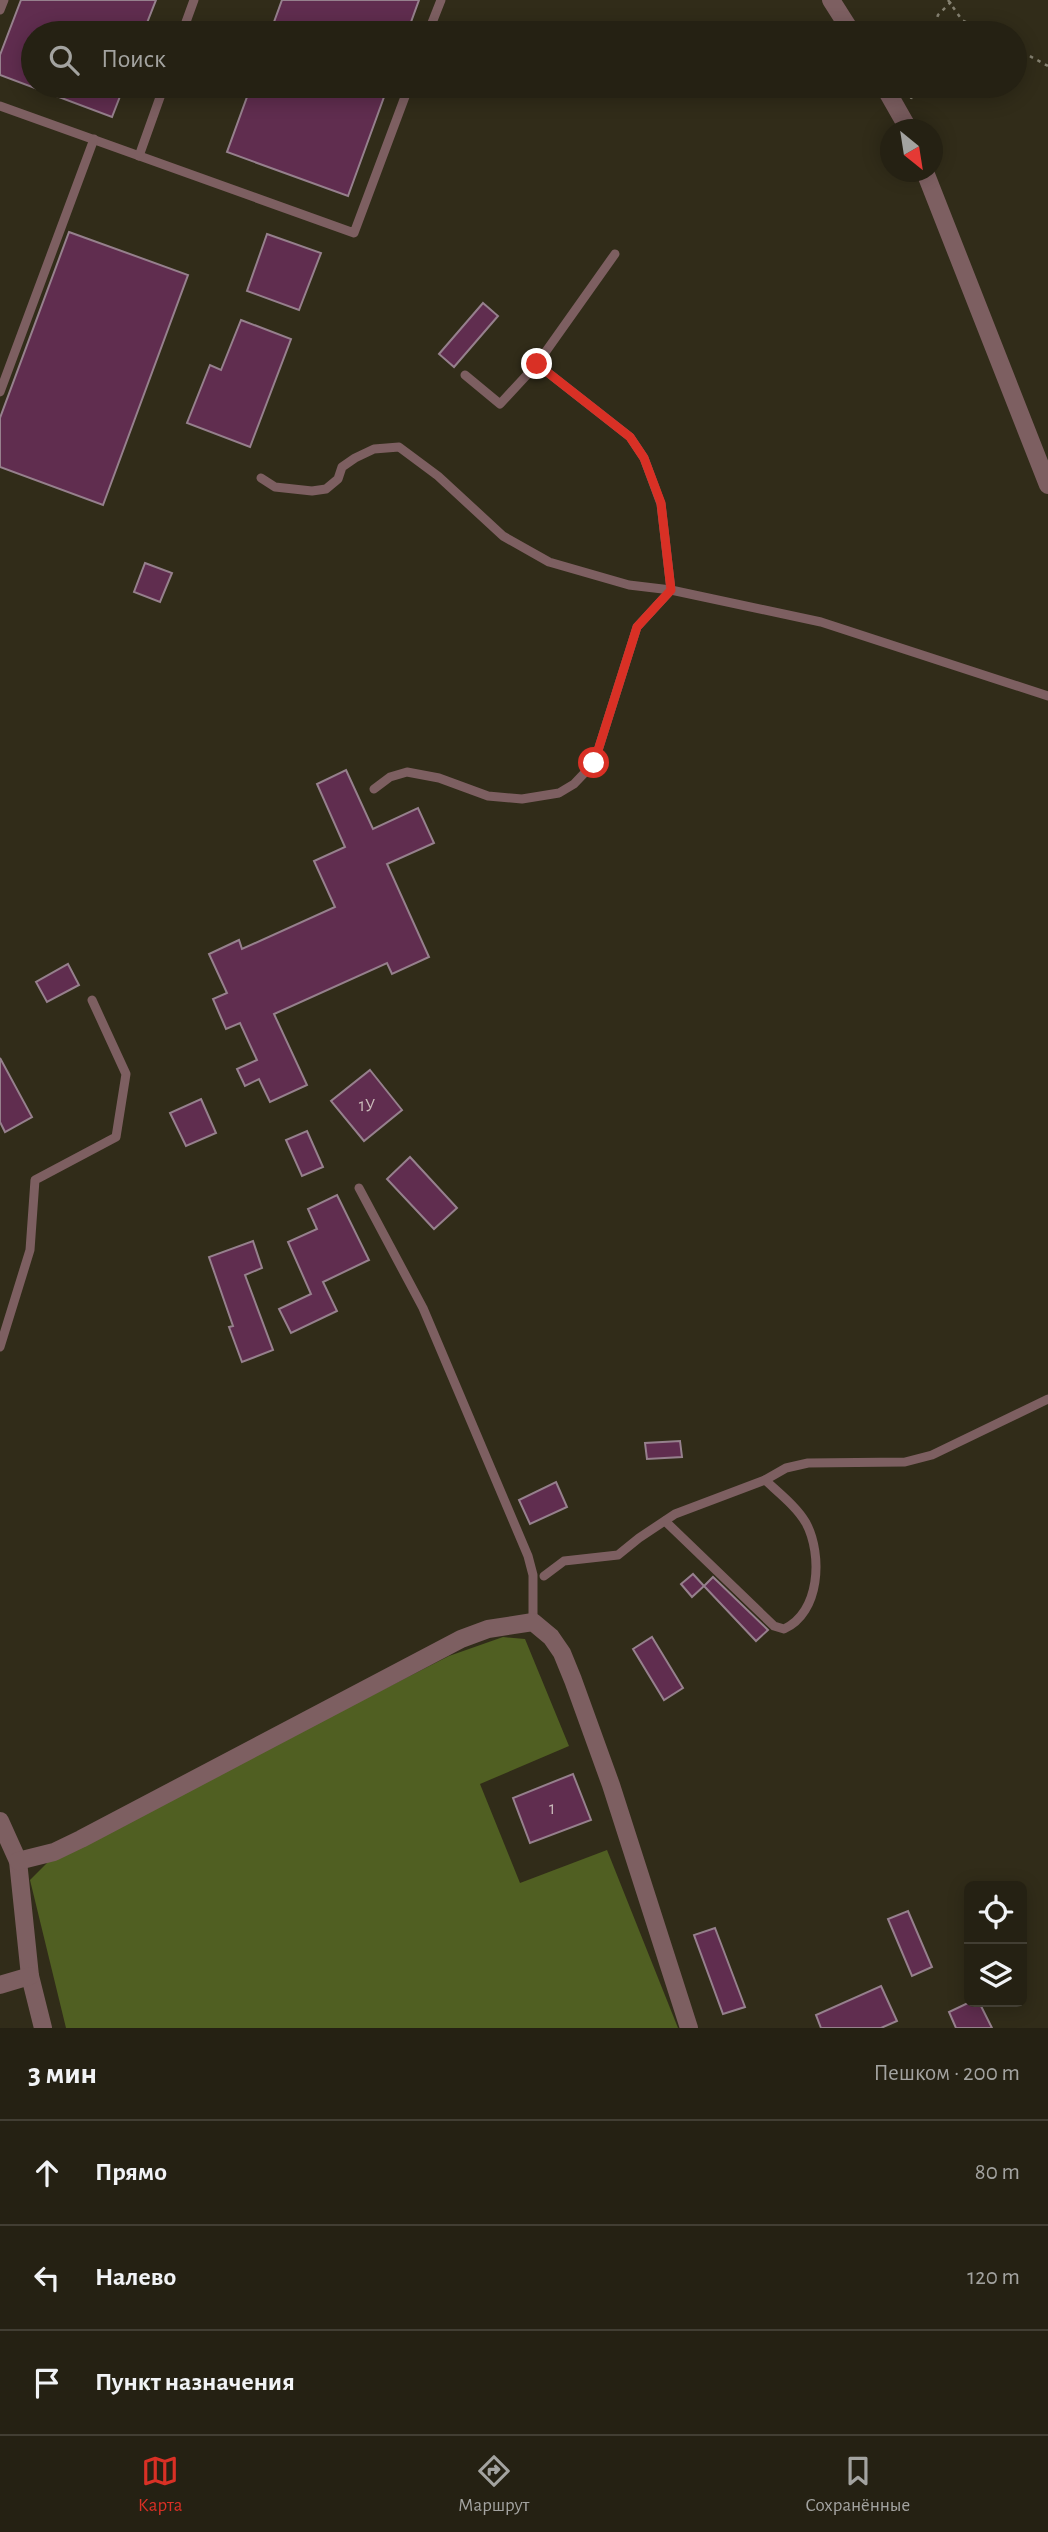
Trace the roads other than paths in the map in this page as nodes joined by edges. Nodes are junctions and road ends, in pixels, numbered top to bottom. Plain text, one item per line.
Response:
1 (4, 0) edge
2 (194, 0) edge
3 (440, 0) edge
4 (831, 0) edge
5 (0, 10) edge
6 (186, 21) edge
7 (432, 21) edge
8 (844, 21) edge
9 (160, 98) edge
10 (405, 98) edge
11 (891, 98) edge
12 (0, 106) edge
13 (903, 119) edge
14 (94, 139) junction
15 (139, 156) junction
16 (929, 182) edge
17 (615, 254) dead end
18 (537, 364) junction
19 (465, 375) dead end
20 (0, 392) edge
21 (261, 478) dead end
22 (1048, 485) edge
23 (671, 590) junction
24 (1048, 696) edge
25 (374, 789) dead end
26 (92, 1000) dead end
27 (359, 1188) dead end
28 (0, 1347) edge
29 (1048, 1399) edge
30 (765, 1480) junction
31 (665, 1521) junction
32 (544, 1576) dead end
33 (533, 1622) junction
34 (0, 1821) edge
35 (18, 1861) junction
36 (30, 1976) junction
37 (0, 1985) edge
38 (43, 2028) edge
39 (689, 2028) edge

1 - 5 lane
2 - 6 lane
3 - 7 lane
4 - 8 street
9 - 15 lane
10 - 15 lane
11 - 13 street
12 - 14 lane
14 - 15 lane
14 - 20 lane
16 - 22 street
17 - 18 lane
18 - 19 lane
18 - 23 lane
21 - 23 lane
23 - 24 lane
23 - 25 lane
26 - 28 lane
27 - 33 lane
29 - 30 lane
30 - 31 lane
30 - 31 lane
31 - 32 lane
33 - 35 street
33 - 39 street
34 - 35 street
35 - 36 street
36 - 37 street
36 - 38 street

